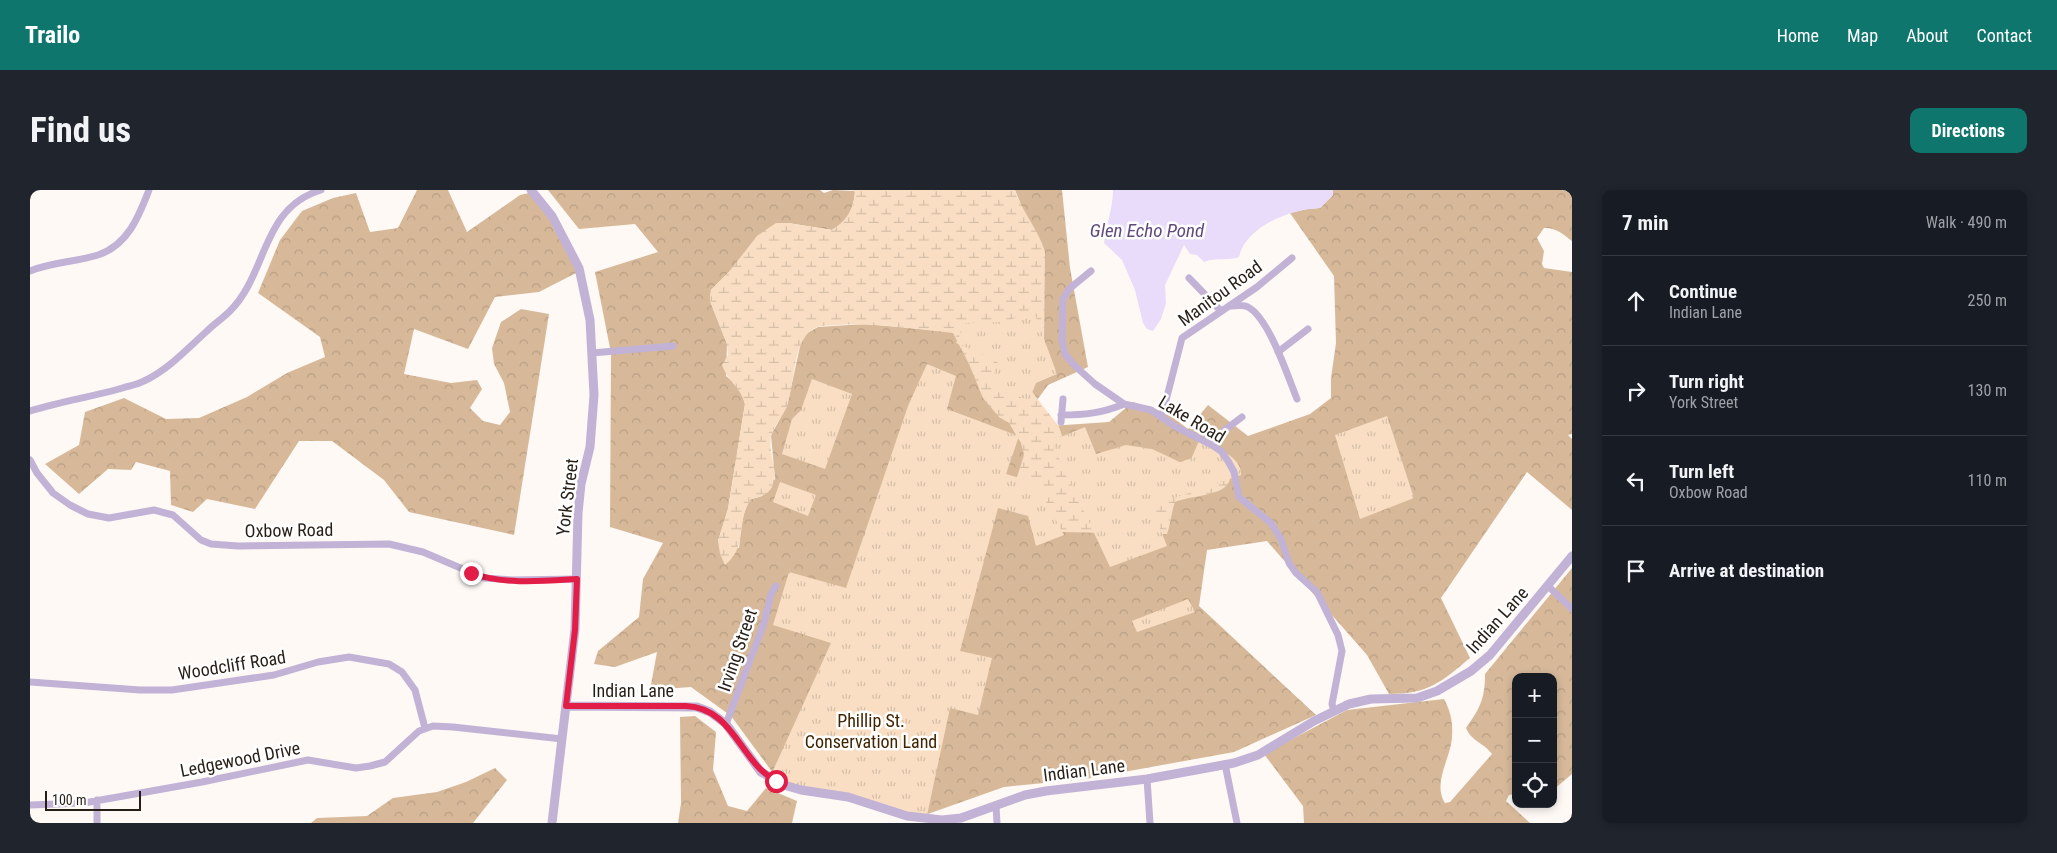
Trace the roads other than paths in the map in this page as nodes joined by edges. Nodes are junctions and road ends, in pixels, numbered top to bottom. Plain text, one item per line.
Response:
1 (149, 190) edge
2 (321, 190) edge
3 (531, 190) edge
4 (1292, 258) dead end
5 (30, 271) edge
6 (1091, 271) dead end
7 (1189, 278) dead end
8 (1229, 306) junction
9 (1221, 311) junction
10 (1308, 329) dead end
11 (673, 346) dead end
12 (1278, 352) junction
13 (592, 353) junction
14 (1063, 398) dead end
15 (1297, 399) dead end
16 (1124, 404) junction
17 (30, 411) edge
18 (1162, 416) junction
19 (1242, 417) dead end
20 (1212, 445) junction
21 (30, 460) edge
22 (1572, 556) edge
23 (577, 579) junction
24 (776, 586) dead end
25 (1548, 586) junction
26 (1572, 609) edge
27 (30, 682) edge
28 (566, 706) junction
29 (1334, 711) junction
30 (726, 724) junction
31 (425, 728) junction
32 (562, 739) junction
33 (1225, 764) junction
34 (1147, 779) junction
35 (97, 800) junction
36 (30, 805) edge
37 (996, 806) junction
38 (907, 820) edge
39 (98, 823) edge
40 (552, 823) edge
41 (997, 823) edge
42 (1150, 823) edge
43 (1237, 823) edge

1 - 5 street
2 - 17 street
3 - 13 street, York Street
4 - 8 street, Manitou Road
6 - 16 street
7 - 9 street
8 - 9 street, Manitou Road
8 - 12 street
9 - 18 street, Manitou Road
10 - 12 street
11 - 13 street
12 - 15 street
13 - 23 street, York Street
14 - 16 street
16 - 18 street, Lake Road
18 - 20 street, Lake Road
19 - 20 street
20 - 29 street, Lake Road
21 - 23 street, Oxbow Road
22 - 25 street, Indian Lane
23 - 28 street, York Street
24 - 30 street, Irving Street
25 - 26 street
25 - 29 street, Indian Lane
27 - 31 street, Woodcliff Road
28 - 30 street, Indian Lane
28 - 32 street, York Street
29 - 33 street, Indian Lane
30 - 38 street, Indian Lane
31 - 32 street
31 - 35 street, Ledgewood Drive
32 - 40 street, York Street
33 - 34 street, Indian Lane
33 - 43 street
34 - 37 street, Indian Lane
34 - 42 street
35 - 36 street, Ledgewood Drive
35 - 39 street
37 - 38 street, Indian Lane
37 - 41 street

